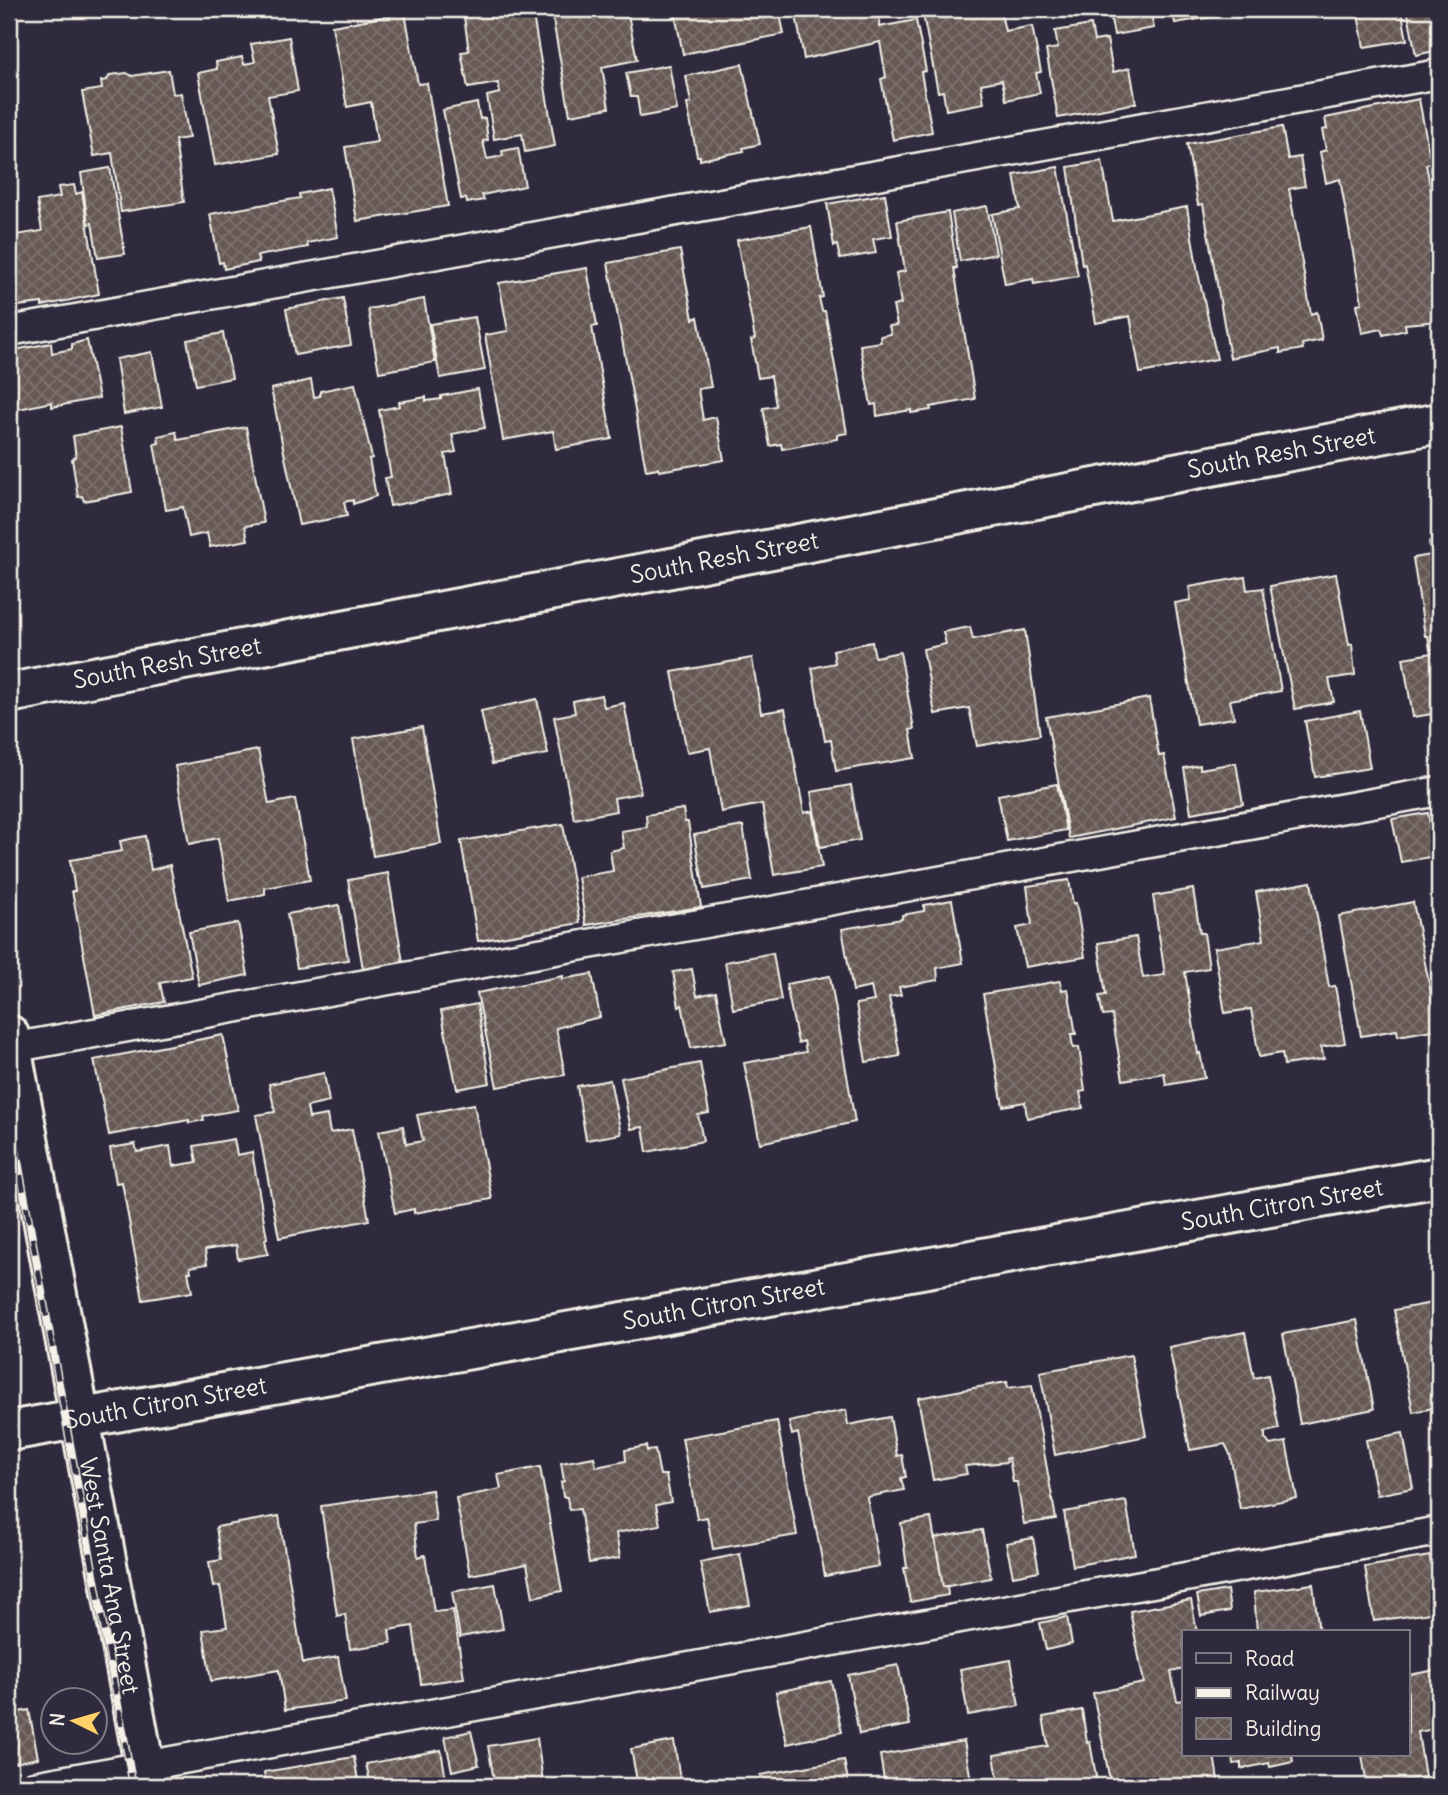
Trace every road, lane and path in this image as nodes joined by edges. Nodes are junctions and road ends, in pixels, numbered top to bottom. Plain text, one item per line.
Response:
1 (1439, 74) edge
2 (9, 331) edge
3 (1439, 423) edge
4 (9, 693) edge
5 (1439, 791) edge
6 (10, 1042) edge
7 (1439, 1177) edge
8 (80, 1418) junction
9 (9, 1431) edge
10 (1439, 1531) edge
11 (146, 1776) edge
12 (34, 1786) edge

1 - 2 lane
3 - 4 street, South Resh Street
5 - 6 lane
6 - 8 street, West Santa Ana Street
7 - 8 street, South Citron Street
8 - 9 street, South Citron Street
8 - 11 street, West Santa Ana Street
10 - 11 lane
11 - 12 lane

